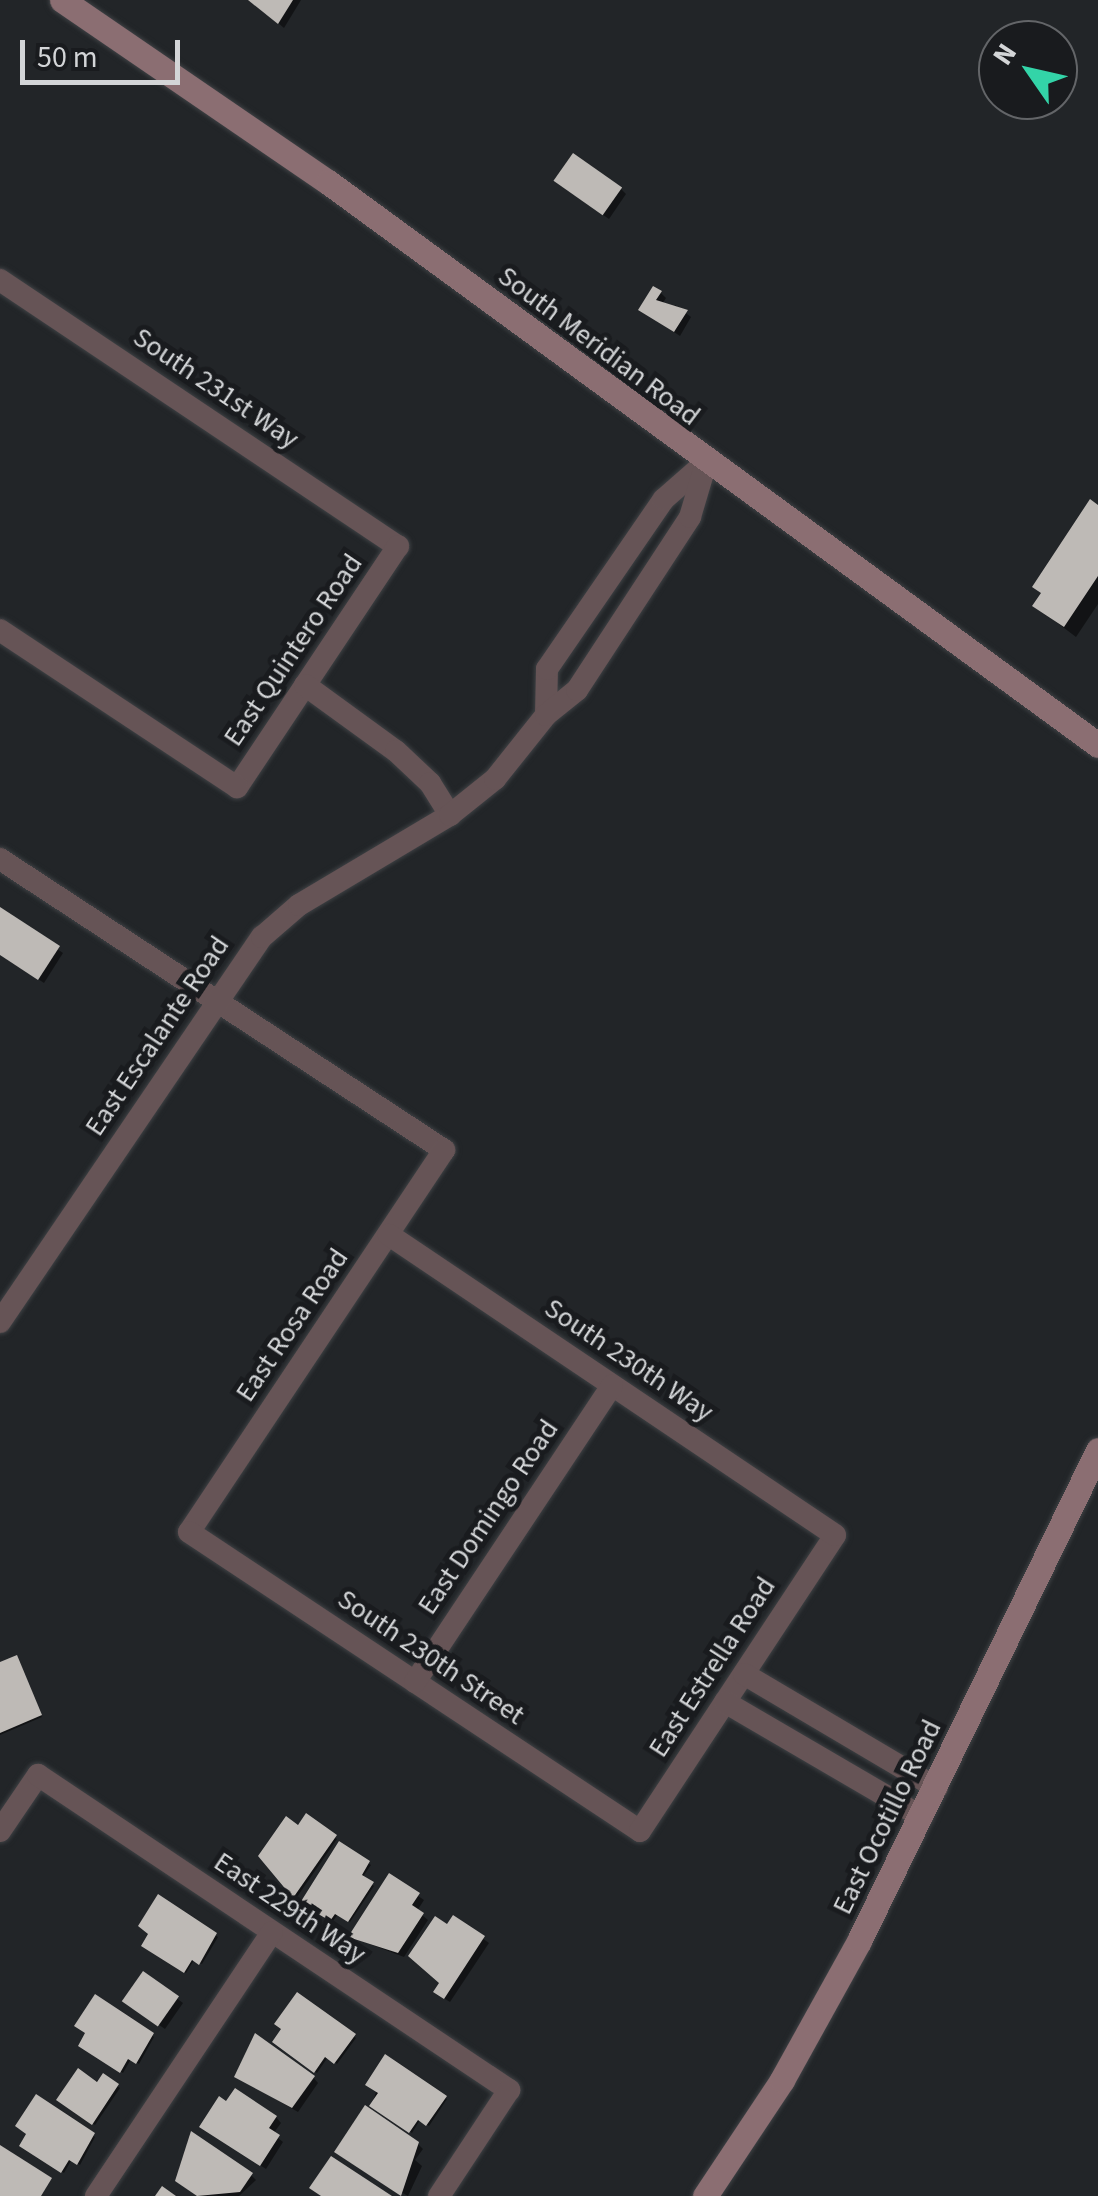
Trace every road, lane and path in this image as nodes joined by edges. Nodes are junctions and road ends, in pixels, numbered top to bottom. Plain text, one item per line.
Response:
1 (62, 0) edge
2 (0, 280) edge
3 (706, 462) junction
4 (398, 546) joint
5 (0, 630) edge
6 (305, 685) junction
7 (546, 715) junction
8 (1098, 744) edge
9 (450, 814) junction
10 (0, 859) edge
11 (214, 1001) junction
12 (389, 1236) junction
13 (0, 1322) edge
14 (612, 1386) junction
15 (1098, 1450) edge
16 (188, 1532) joint
17 (835, 1535) joint
18 (744, 1674) junction
19 (414, 1682) junction
20 (725, 1702) junction
21 (937, 1788) junction
22 (922, 1817) junction
23 (0, 1831) edge
24 (640, 1831) joint
25 (272, 1932) junction
26 (96, 2196) edge
27 (438, 2196) edge
28 (705, 2196) edge

1 - 3 street, South Meridian Road
2 - 4 street, South 231st Way
3 - 7 street, East Escalante Road
3 - 7 street
3 - 8 street, South Meridian Road
4 - 6 street, East Quintero Road
5 - 6 street, East Quintero Road
6 - 9 street
7 - 9 street, East Escalante Road
9 - 11 street, East Escalante Road
10 - 11 street
11 - 12 street, East Rosa Road
11 - 13 street, East Escalante Road
12 - 14 street, South 230th Way
12 - 16 street, East Rosa Road
14 - 17 street, South 230th Way
14 - 19 street, East Domingo Road
15 - 21 street, East Ocotillo Road
16 - 19 street, South 230th Street
17 - 18 street, East Estrella Road
18 - 20 street, East Estrella Road
18 - 21 street
19 - 24 street, South 230th Street
20 - 22 street
20 - 24 street, East Estrella Road
21 - 22 street, East Ocotillo Road
22 - 28 street, East Ocotillo Road
23 - 25 street, East 229th Way
25 - 26 street
25 - 27 street, East 229th Way

